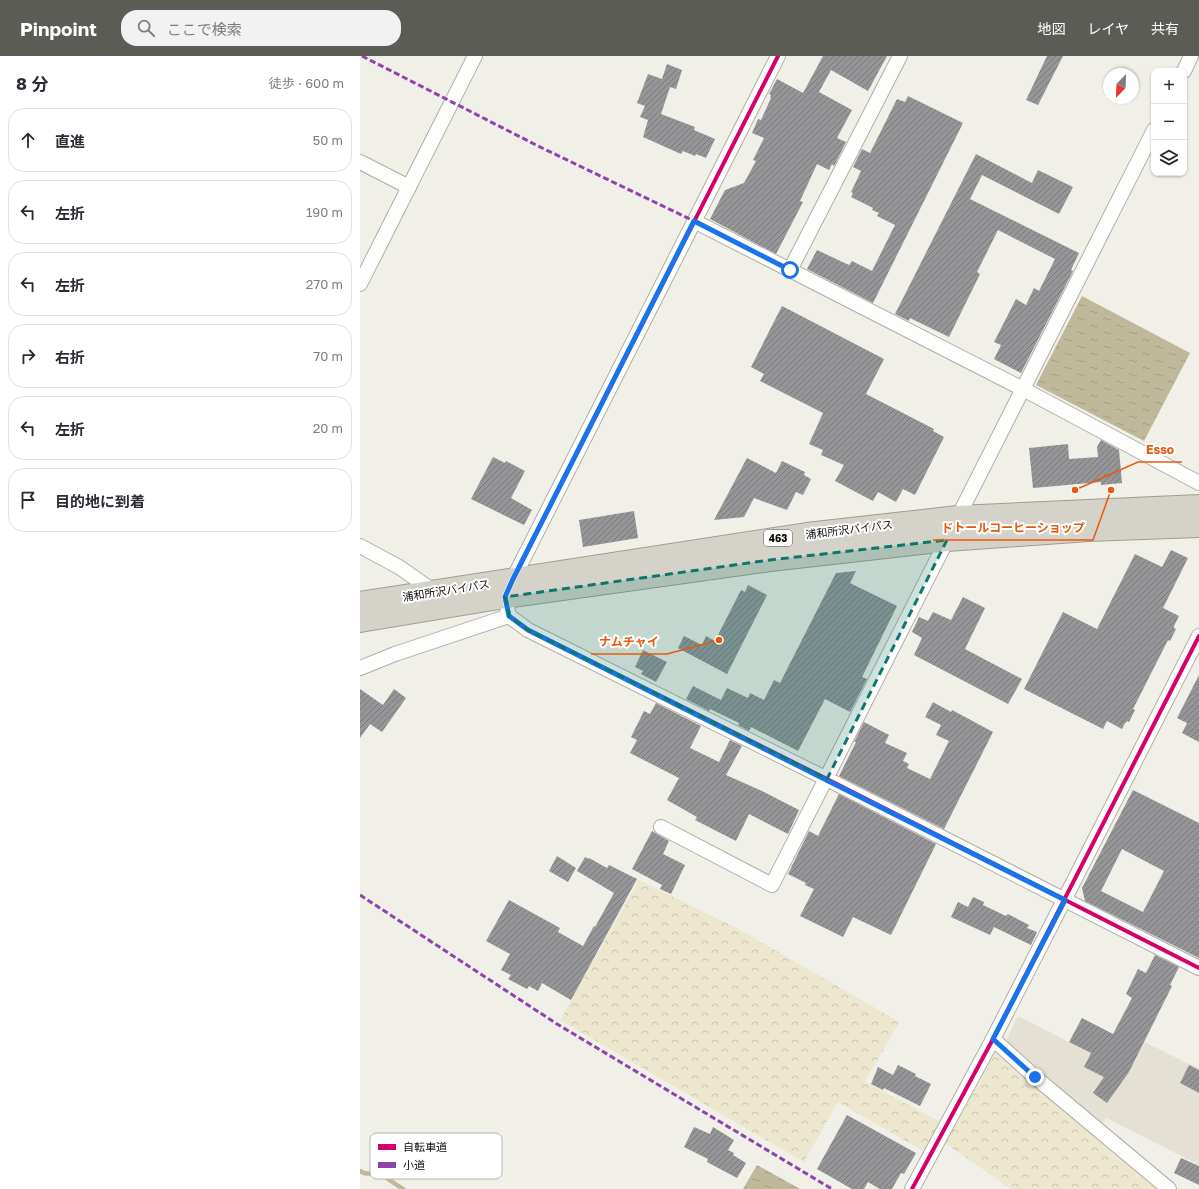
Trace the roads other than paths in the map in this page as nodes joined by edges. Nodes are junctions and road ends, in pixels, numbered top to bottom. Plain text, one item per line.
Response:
1 (475, 56) edge
2 (778, 56) edge
3 (900, 56) edge
4 (1192, 56) edge
5 (1186, 68) edge
6 (1151, 136) edge
7 (360, 162) edge
8 (409, 187) junction
9 (694, 221) junction
10 (790, 270) junction
11 (360, 284) edge
12 (1023, 389) junction
13 (1199, 483) edge
14 (1199, 506) edge
15 (958, 517) junction
16 (1199, 526) edge
17 (948, 540) junction
18 (360, 546) edge
19 (435, 592) junction
20 (509, 597) junction
21 (360, 603) edge
22 (360, 621) edge
23 (1199, 636) edge
24 (360, 668) edge
25 (826, 779) junction
26 (660, 827) dead end
27 (1065, 900) junction
28 (1199, 968) edge
29 (993, 1039) junction
30 (912, 1189) edge
31 (1168, 1189) edge

1 - 8 street
2 - 9 street
3 - 10 street
4 - 5 street
6 - 12 street
7 - 8 street
8 - 11 street
9 - 10 street
9 - 20 street
10 - 12 street
12 - 13 street
12 - 15 street
14 - 15 highway, 浦和所沢バイパス / 463
15 - 20 highway, 浦和所沢バイパス / 463
16 - 17 highway, 浦和所沢バイパス / 463
17 - 20 highway, 浦和所沢バイパス / 463
17 - 25 street
18 - 19 street
19 - 20 highway, 浦和所沢バイパス / 463
19 - 21 highway, 浦和所沢バイパス / 463
20 - 22 highway, 浦和所沢バイパス / 463
20 - 24 street
20 - 25 street
23 - 27 street
25 - 26 street
25 - 27 street
27 - 28 street
27 - 29 street
29 - 30 street
29 - 31 street

